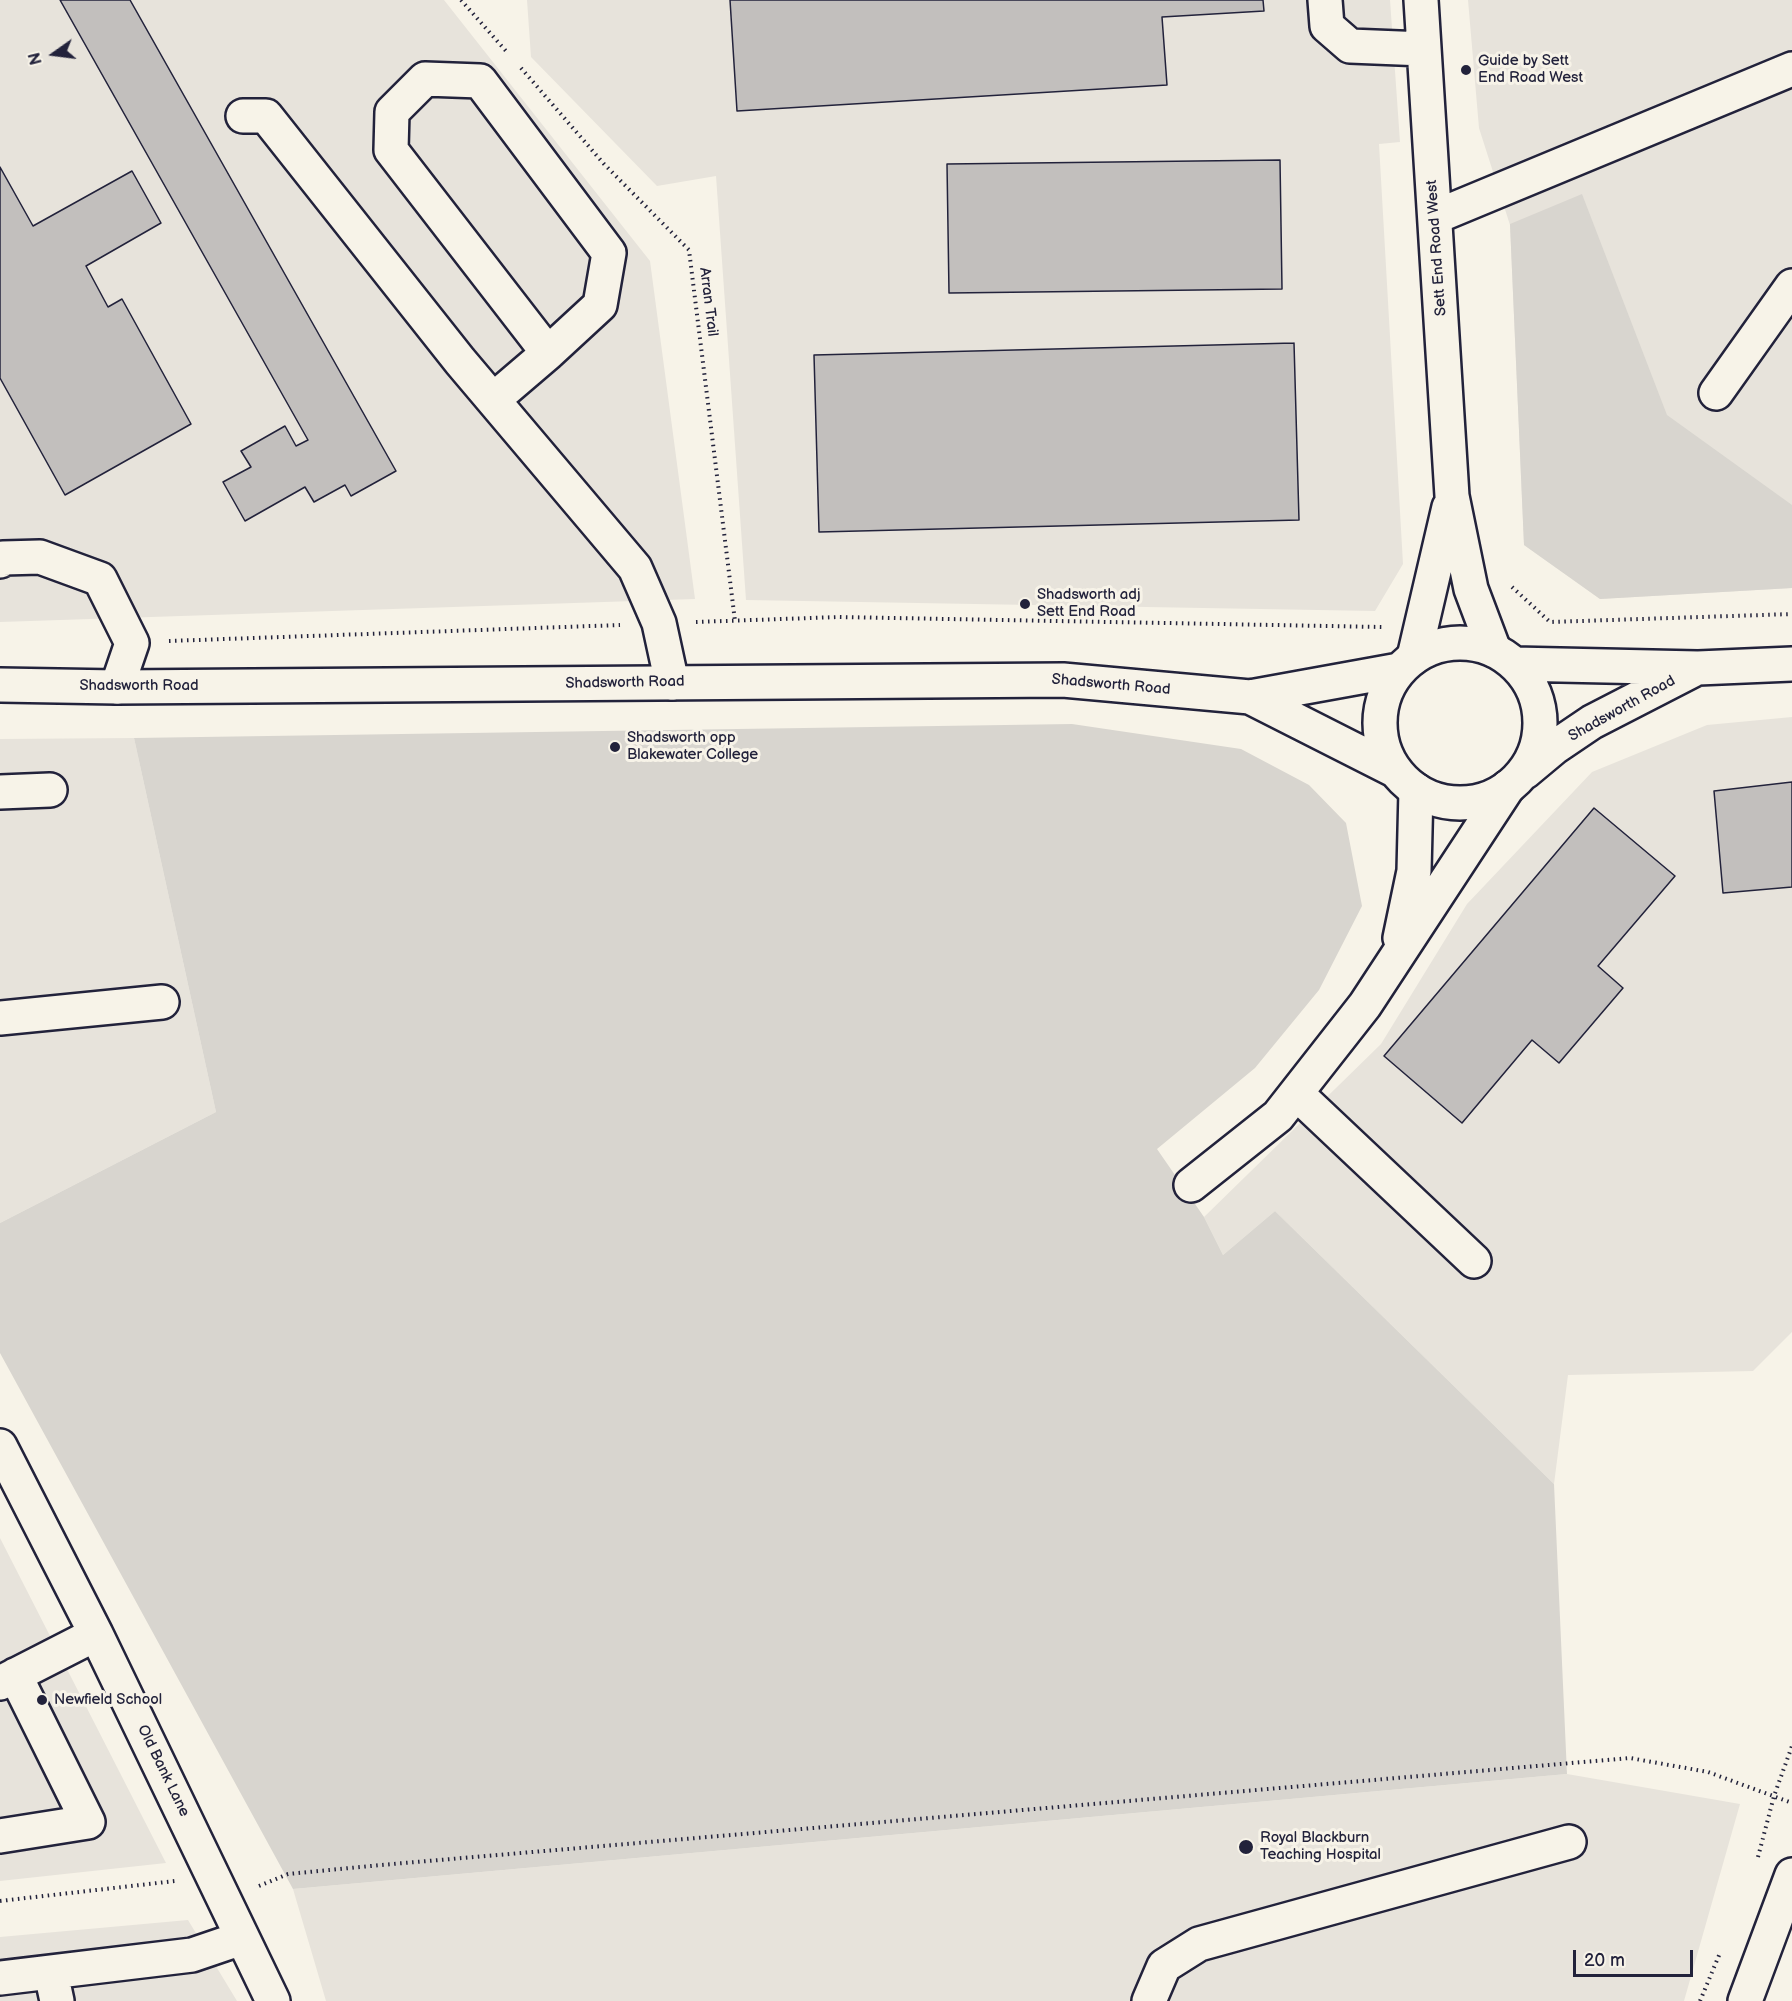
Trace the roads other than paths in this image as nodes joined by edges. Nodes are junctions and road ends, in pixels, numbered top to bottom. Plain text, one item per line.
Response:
1 (1325, 0) edge
2 (1421, 0) edge
3 (1424, 49) junction
4 (1792, 69) edge
5 (243, 116) dead end
6 (1435, 217) junction
7 (1792, 286) edge
8 (548, 353) junction
9 (1716, 393) dead end
10 (493, 400) junction
11 (1452, 496) junction
12 (0, 561) edge
13 (1504, 657) junction
14 (1407, 663) junction
15 (1792, 664) edge
16 (1698, 668) junction
17 (672, 683) junction
18 (0, 685) edge
19 (117, 687) junction
20 (1250, 697) junction
21 (1406, 781) junction
22 (1515, 781) junction
23 (50, 790) dead end
24 (0, 792) edge
25 (1396, 957) junction
26 (162, 1002) dead end
27 (0, 1018) edge
28 (1296, 1093) junction
29 (1191, 1185) dead end
30 (1474, 1261) dead end
31 (0, 1446) edge
32 (96, 1634) junction
33 (8, 1679) edge
34 (0, 1836) edge
35 (1569, 1842) dead end
36 (1790, 1888) edge
37 (242, 1938) junction
38 (0, 1977) edge
39 (54, 1987) edge
40 (1747, 1999) edge
41 (273, 2001) edge
42 (1149, 2001) edge

1 - 3 main road
2 - 3 main road, Sett End Road West
3 - 6 main road, Sett End Road West
4 - 6 main road
5 - 10 main road
6 - 11 main road, Sett End Road West
7 - 9 main road
8 - 8 main road
8 - 10 main road
10 - 17 main road
11 - 13 main road, Sett End Road West
11 - 14 main road, Sett End Road West
12 - 19 main road
13 - 14 main road, Shadsworth Road
13 - 16 main road, Shadsworth Road
13 - 22 main road
14 - 20 main road, Shadsworth Road
14 - 21 main road
15 - 16 main road, Shadsworth Road
16 - 22 main road, Shadsworth Road
17 - 19 main road, Shadsworth Road
17 - 20 main road, Shadsworth Road
18 - 19 main road, Shadsworth Road
20 - 21 main road, Shadsworth Road
21 - 22 main road, Shadsworth Road
21 - 25 main road
22 - 25 main road
23 - 24 main road
25 - 28 main road
26 - 27 main road
28 - 29 main road
28 - 30 main road
31 - 32 main road, Old Bank Lane
32 - 33 main road
32 - 37 main road, Old Bank Lane
33 - 34 main road
35 - 42 main road
36 - 40 main road
37 - 39 main road
37 - 41 main road, Old Bank Lane
38 - 39 main road

